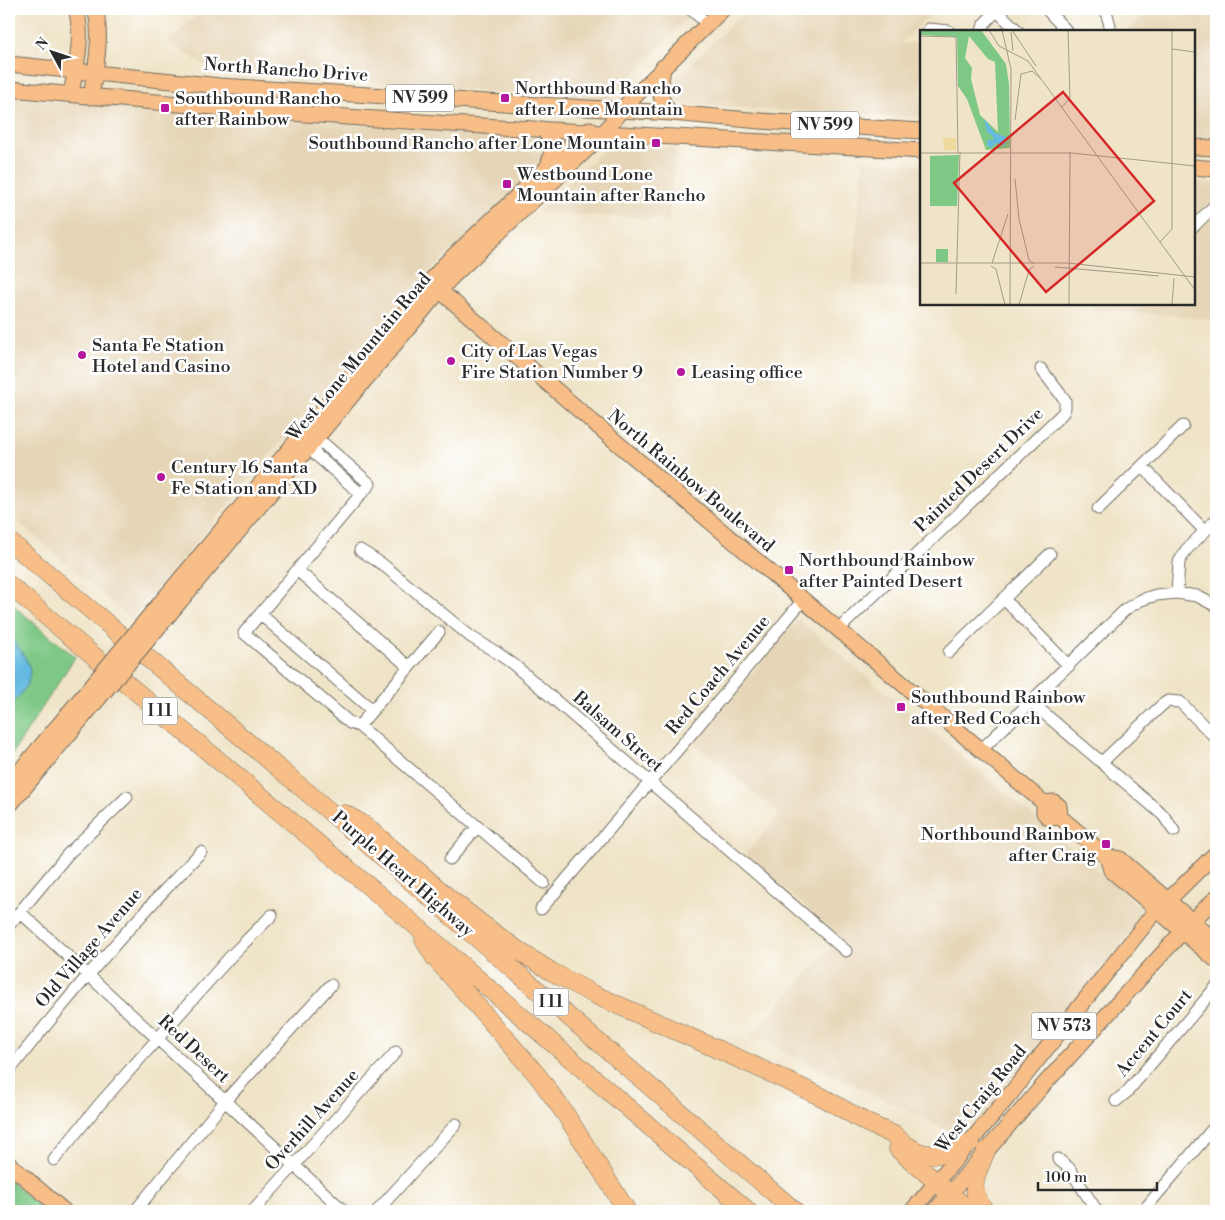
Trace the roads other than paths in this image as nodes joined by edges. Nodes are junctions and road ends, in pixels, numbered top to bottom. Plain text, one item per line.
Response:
1 (76, 9) edge
2 (95, 9) edge
3 (690, 9) edge
4 (722, 9) edge
5 (997, 9) edge
6 (1046, 9) edge
7 (1103, 9) edge
8 (707, 23) junction
9 (1110, 26) dead end
10 (929, 29) dead end
11 (1066, 29) dead end
12 (939, 30) edge
13 (982, 30) edge
14 (1017, 30) edge
15 (9, 64) edge
16 (663, 68) junction
17 (76, 70) junction
18 (95, 72) junction
19 (9, 89) edge
20 (71, 94) junction
21 (374, 95) junction
22 (91, 97) junction
23 (621, 110) junction
24 (671, 113) junction
25 (364, 118) junction
26 (542, 129) junction
27 (920, 131) edge
28 (584, 132) junction
29 (604, 133) junction
30 (1195, 147) edge
31 (1216, 148) edge
32 (920, 151) edge
33 (548, 166) junction
34 (1195, 167) edge
35 (1216, 168) edge
36 (1216, 204) edge
37 (1195, 225) edge
38 (435, 286) junction
39 (1041, 369) dead end
40 (1183, 426) dead end
41 (307, 438) junction
42 (1142, 466) junction
43 (361, 494) junction
44 (1098, 509) dead end
45 (1216, 520) edge
46 (1205, 531) junction
47 (9, 541) edge
48 (360, 550) dead end
49 (1050, 554) dead end
50 (297, 570) junction
51 (9, 584) edge
52 (1177, 593) junction
53 (1004, 599) junction
54 (803, 600) junction
55 (1216, 606) edge
56 (260, 614) junction
57 (838, 630) junction
58 (439, 632) dead end
59 (949, 652) dead end
60 (409, 666) junction
61 (1069, 666) junction
62 (94, 694) junction
63 (1031, 702) junction
64 (372, 710) junction
65 (358, 726) junction
66 (1216, 738) edge
67 (981, 750) junction
68 (1102, 762) junction
69 (650, 782) junction
70 (9, 784) edge
71 (308, 793) junction
72 (127, 797) dead end
73 (9, 806) edge
74 (477, 827) junction
75 (1174, 831) dead end
76 (201, 852) dead end
77 (1216, 853) edge
78 (450, 859) dead end
79 (544, 883) dead end
80 (1216, 898) edge
81 (1162, 905) junction
82 (541, 909) dead end
83 (20, 912) junction
84 (272, 915) dead end
85 (9, 925) edge
86 (415, 925) junction
87 (1188, 927) junction
88 (1216, 942) edge
89 (846, 951) dead end
90 (1216, 960) edge
91 (88, 974) junction
92 (331, 985) dead end
93 (1216, 987) edge
94 (157, 1039) junction
95 (396, 1052) dead end
96 (9, 1071) edge
97 (225, 1101) junction
98 (1116, 1101) dead end
99 (867, 1122) junction
100 (456, 1124) dead end
101 (1216, 1125) edge
102 (971, 1142) junction
103 (986, 1151) junction
104 (1058, 1159) dead end
105 (54, 1160) dead end
106 (9, 1164) edge
107 (294, 1166) junction
108 (943, 1188) junction
109 (64, 1211) edge
110 (136, 1211) edge
111 (253, 1211) edge
112 (344, 1211) edge
113 (377, 1211) edge
114 (627, 1211) edge
115 (748, 1211) edge
116 (795, 1211) edge
117 (912, 1211) edge
118 (935, 1211) edge
119 (970, 1211) edge
120 (985, 1211) edge
121 (1097, 1211) edge
122 (1143, 1211) edge

1 - 17 main road
2 - 18 main road
3 - 8 street
4 - 8 main road, West Lone Mountain Road
5 - 13 street
5 - 14 street
6 - 11 street
7 - 9 street
8 - 16 main road, West Lone Mountain Road
10 - 12 street
15 - 17 main road, North Rancho Drive / NV 599
16 - 23 main road, West Lone Mountain Road
16 - 24 main road
17 - 18 main road, North Rancho Drive / NV 599
17 - 20 main road
18 - 21 main road, North Rancho Drive / NV 599
18 - 22 main road
19 - 20 main road, NV 599
20 - 22 main road, NV 599
21 - 23 main road, North Rancho Drive / NV 599
21 - 25 main road
22 - 25 main road, NV 599
23 - 24 main road, North Rancho Drive / NV 599
23 - 28 main road, West Lone Mountain Road
23 - 29 main road, West Lone Mountain Road
24 - 27 main road, North Rancho Drive / NV 599
25 - 26 main road, NV 599
26 - 28 main road, NV 599
26 - 33 main road
28 - 29 main road, NV 599
28 - 33 main road, West Lone Mountain Road
29 - 32 main road, NV 599
29 - 38 main road, West Lone Mountain Road
30 - 31 main road
33 - 38 main road, West Lone Mountain Road
34 - 35 main road
36 - 37 street
38 - 41 main road, West Lone Mountain Road
38 - 54 main road, North Rainbow Boulevard
39 - 57 street, Painted Desert Drive
40 - 42 street
41 - 43 street
41 - 43 street
41 - 62 main road, West Lone Mountain Road, bridge
42 - 44 street
42 - 46 street
43 - 50 street
45 - 46 street
46 - 52 street
47 - 71 highway, Purple Heart Highway / I 11
48 - 69 street, Balsam Street
49 - 53 street
50 - 56 street
50 - 60 street
51 - 86 highway, Purple Heart Highway / I 11
52 - 55 street
52 - 61 street
53 - 59 street
53 - 61 street
54 - 57 main road, North Rainbow Boulevard
54 - 69 street, Red Coach Avenue
56 - 64 street
56 - 65 street
57 - 67 main road, North Rainbow Boulevard
58 - 60 street
60 - 64 street
61 - 63 street
62 - 70 main road, West Lone Mountain Road
62 - 73 main road, West Lone Mountain Road
63 - 67 street
63 - 68 street
64 - 65 street
65 - 74 street
66 - 68 street
67 - 81 main road, North Rainbow Boulevard
68 - 75 street
69 - 82 street, Red Coach Avenue
69 - 89 street, Balsam Street
71 - 99 highway
71 - 116 highway, Purple Heart Highway / I 11
72 - 83 street
74 - 78 street
74 - 79 street
76 - 91 street, Old Village Avenue
77 - 81 main road, West Craig Road / NV 573
80 - 87 main road, West Craig Road / NV 573
81 - 87 main road, North Rainbow Boulevard
81 - 102 main road, West Craig Road / NV 573
83 - 85 street
83 - 91 street, Red Desert
84 - 94 street
86 - 114 highway
86 - 115 highway, Purple Heart Highway / I 11
87 - 88 main road, North Rainbow Boulevard
87 - 90 main road, North Rainbow Boulevard
87 - 103 main road, West Craig Road / NV 573
91 - 94 street, Red Desert
91 - 96 street, Old Village Avenue
92 - 97 street
93 - 98 street, Accent Court
94 - 97 street, Red Desert
94 - 105 street
95 - 107 street, Overhill Avenue
97 - 107 street, Red Desert
97 - 110 street
99 - 102 highway
99 - 108 highway
100 - 113 street
101 - 122 street
102 - 108 main road, West Craig Road / NV 573
103 - 108 main road, West Craig Road / NV 573
103 - 120 highway
104 - 121 street
106 - 109 main road
107 - 111 street, Overhill Avenue
107 - 112 street, Red Desert
108 - 117 main road, West Craig Road / NV 573
108 - 118 main road, West Craig Road / NV 573
108 - 119 highway

